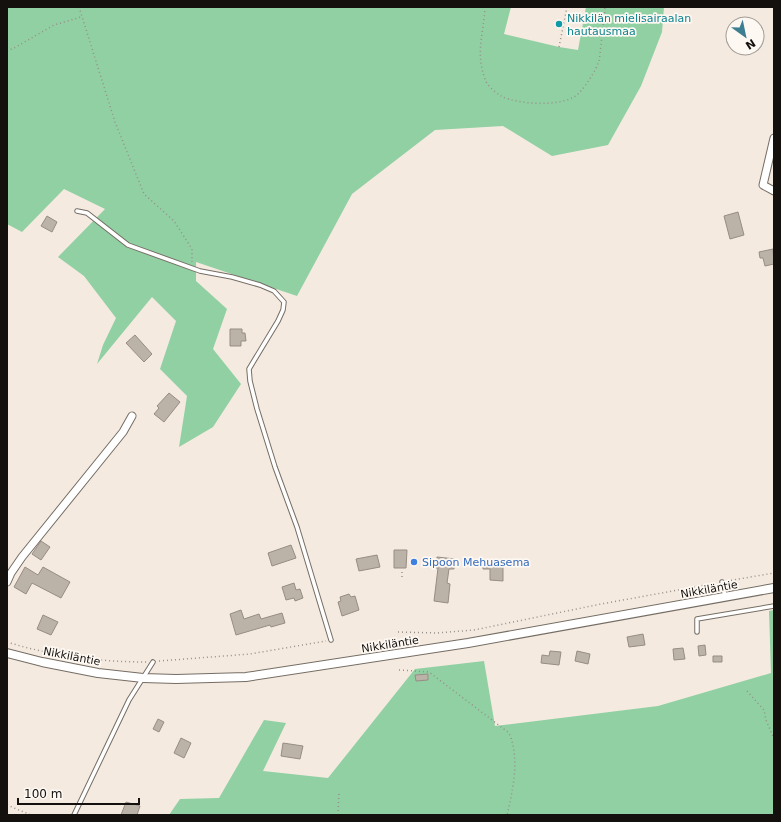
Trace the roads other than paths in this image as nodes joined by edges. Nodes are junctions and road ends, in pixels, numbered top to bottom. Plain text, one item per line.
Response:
1 (774, 138) edge
2 (774, 191) edge
3 (77, 211) dead end
4 (132, 416) dead end
5 (7, 582) edge
6 (722, 582) road end
7 (774, 588) edge
8 (725, 597) junction
9 (774, 606) edge
10 (697, 632) dead end
11 (331, 640) road end
12 (7, 653) edge
13 (153, 662) road end
14 (143, 678) junction
15 (74, 815) edge

1 - 2 street
3 - 11 lane
4 - 5 street
6 - 8 lane
7 - 8 street, Nikkiläntie
8 - 14 street, Nikkiläntie
9 - 10 lane
12 - 14 street, Nikkiläntie
13 - 14 lane
14 - 15 lane

